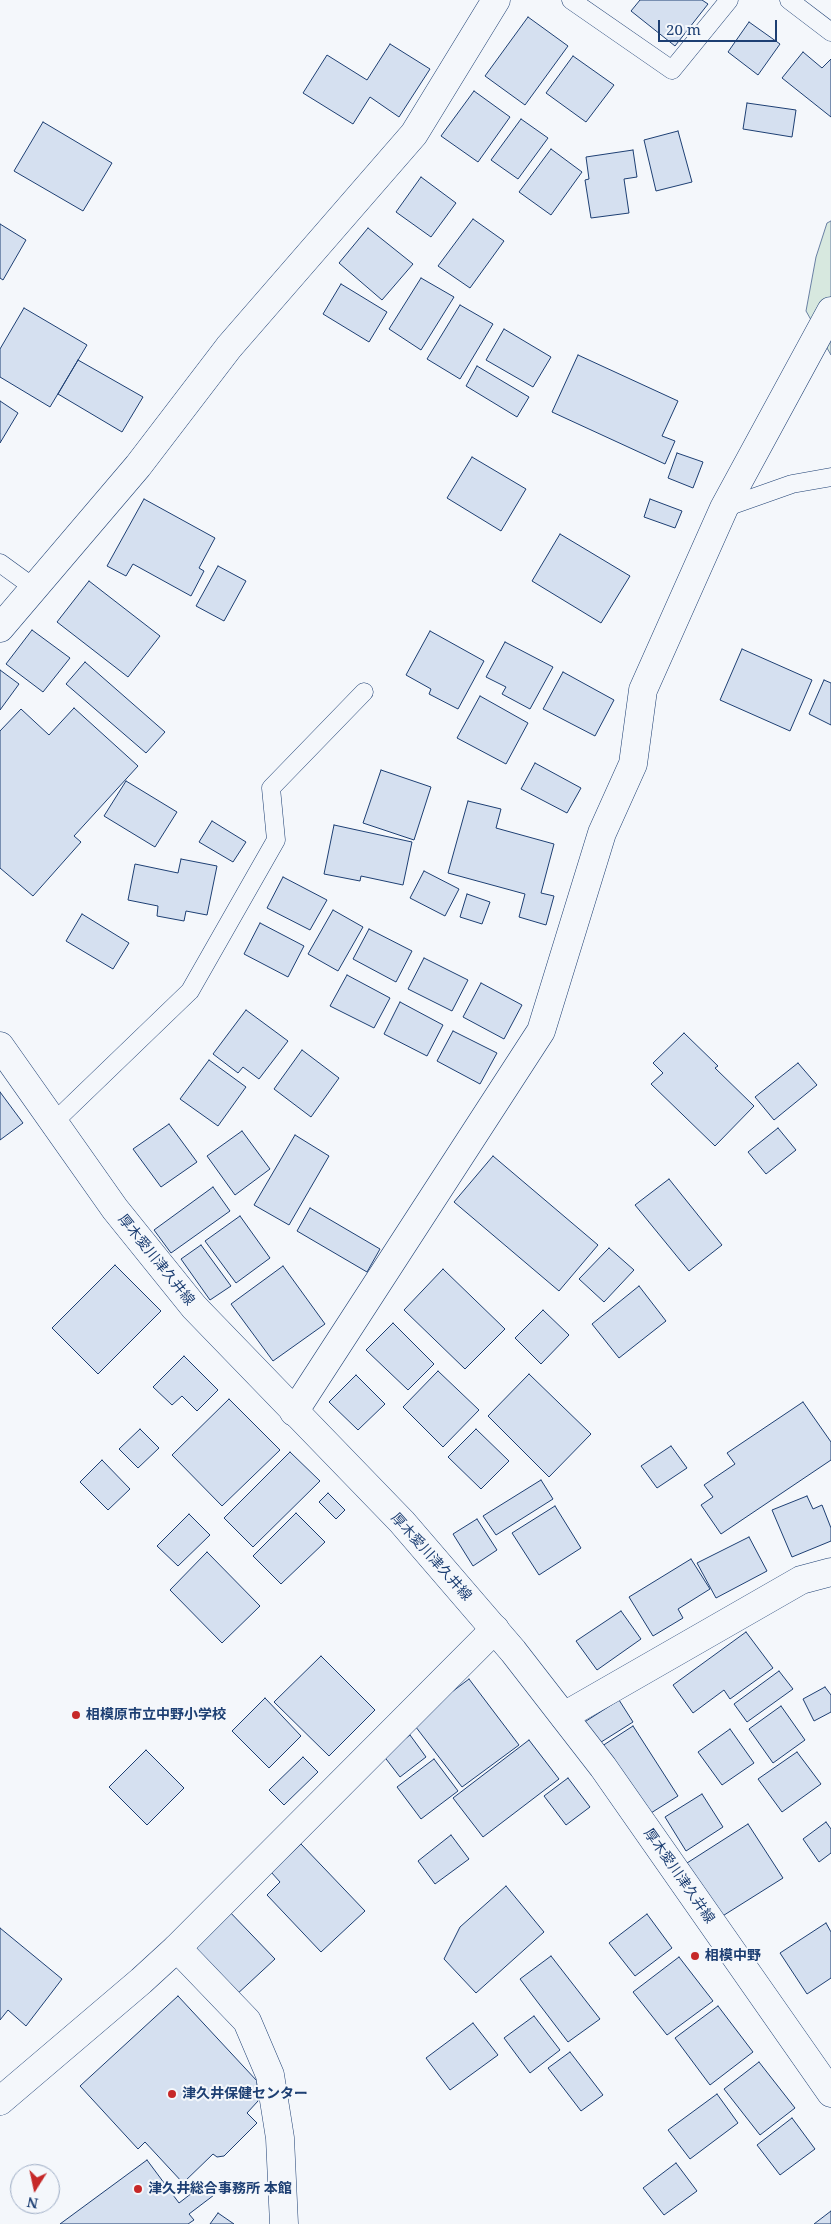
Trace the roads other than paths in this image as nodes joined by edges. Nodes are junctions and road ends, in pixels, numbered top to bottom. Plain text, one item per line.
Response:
1 (496, 0) edge
2 (571, 0) edge
3 (729, 0) edge
4 (789, 0) edge
5 (831, 32) edge
6 (831, 311) edge
7 (831, 478) edge
8 (724, 508) junction
9 (0, 563) edge
10 (34, 587) junction
11 (0, 628) edge
12 (364, 692) dead end
13 (0, 1046) edge
14 (53, 1123) junction
15 (294, 1412) junction
16 (831, 1572) edge
17 (495, 1629) junction
18 (564, 1716) junction
19 (177, 1948) junction
20 (831, 2093) edge
21 (0, 2100) edge
22 (284, 2224) edge

1 - 10 street
2 - 3 lane
4 - 5 lane
6 - 8 street
7 - 8 lane
8 - 15 street
9 - 10 lane
10 - 11 street
12 - 14 lane
13 - 14 street, 厚木愛川津久井線
14 - 15 street, 厚木愛川津久井線
15 - 17 street, 厚木愛川津久井線
16 - 18 street
17 - 18 street, 厚木愛川津久井線
17 - 19 street
18 - 20 street, 厚木愛川津久井線
19 - 21 street
19 - 22 street

